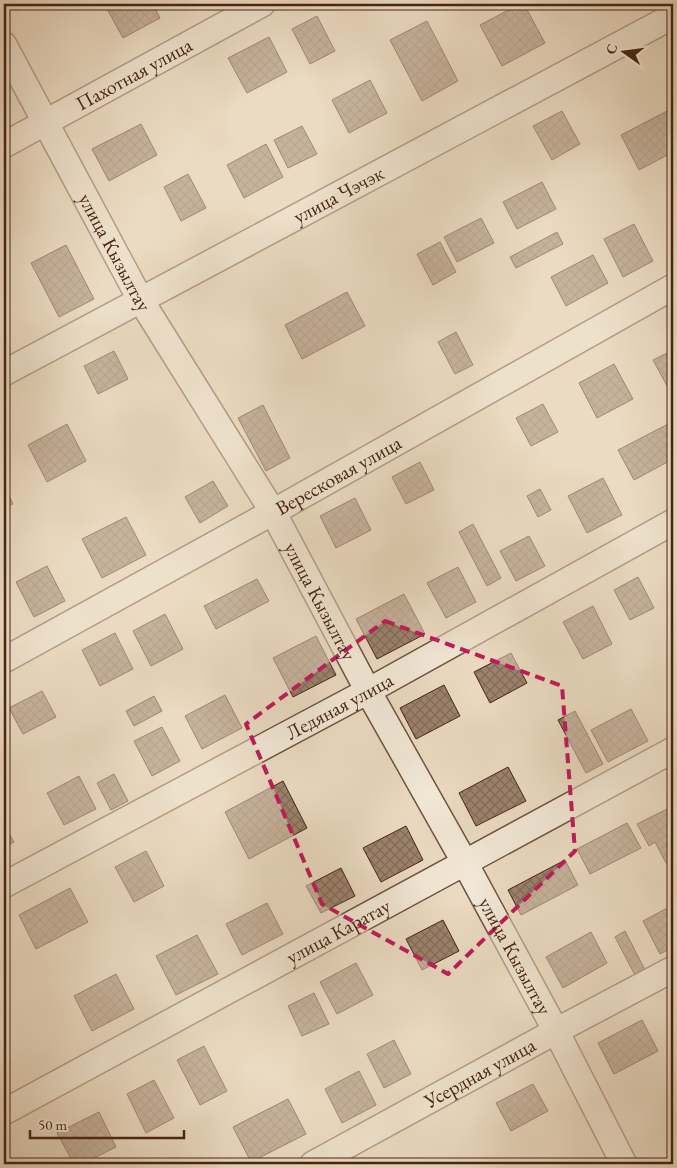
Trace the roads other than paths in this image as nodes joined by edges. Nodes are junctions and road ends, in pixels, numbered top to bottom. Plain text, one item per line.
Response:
1 (262, 4) edge
2 (673, 16) edge
3 (4, 45) edge
4 (44, 122) junction
5 (4, 145) edge
6 (673, 287) edge
7 (140, 299) junction
8 (4, 373) edge
9 (273, 512) junction
10 (673, 522) edge
11 (4, 660) edge
12 (368, 691) junction
13 (673, 750) edge
14 (465, 863) junction
15 (4, 885) edge
16 (673, 969) edge
17 (556, 1031) junction
18 (4, 1112) edge
19 (313, 1164) edge
20 (624, 1164) edge

1 - 4 street, Пахотная улица
2 - 7 street, улица Чэчэк
3 - 4 street, улица Кызылтау
4 - 5 street, Пахотная улица
4 - 7 street, улица Кызылтау
6 - 9 street, Вересковая улица
7 - 8 street, улица Чэчэк
7 - 9 street, улица Кызылтау
9 - 11 street, Вересковая улица
9 - 12 street, улица Кызылтау
10 - 12 street, Ледяная улица
12 - 14 street, улица Кызылтау
12 - 15 street, Ледяная улица
13 - 14 street, улица Каратау
14 - 17 street, улица Кызылтау
14 - 18 street, улица Каратау
16 - 17 street, Усердная улица
17 - 19 street, Усердная улица
17 - 20 street, улица Кызылтау

